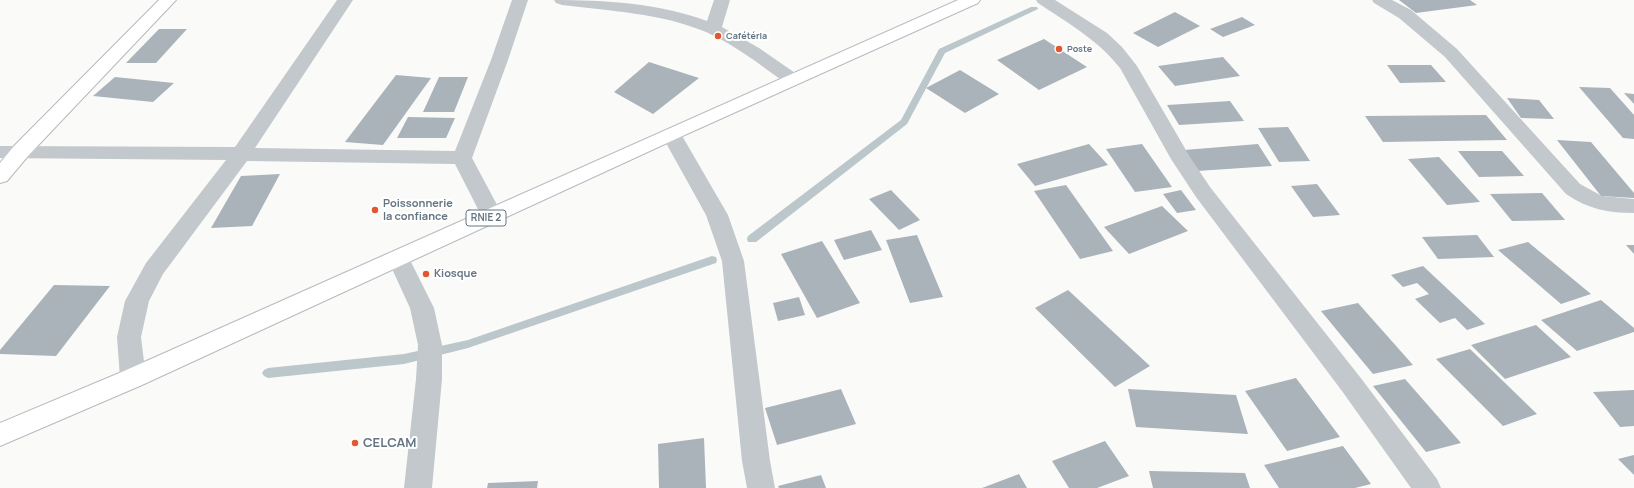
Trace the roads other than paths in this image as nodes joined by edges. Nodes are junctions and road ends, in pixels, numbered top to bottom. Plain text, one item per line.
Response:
1 (168, 0) edge
2 (346, 0) edge
3 (520, 0) edge
4 (562, 0) edge
5 (722, 0) edge
6 (972, 0) edge
7 (1044, 0) edge
8 (1380, 0) edge
9 (713, 29) junction
10 (792, 79) junction
11 (671, 134) junction
12 (0, 152) edge
13 (21, 152) junction
14 (242, 154) junction
15 (462, 158) junction
16 (0, 176) edge
17 (1634, 206) edge
18 (492, 216) junction
19 (398, 258) junction
20 (133, 378) junction
21 (0, 435) edge
22 (418, 488) edge
23 (761, 488) edge
24 (1427, 488) edge

1 - 13 main road
2 - 14 street
3 - 15 street
4 - 9 street
5 - 9 street
6 - 10 main road, RNIE 2
7 - 24 street
8 - 17 street
9 - 10 street
10 - 11 main road, RNIE 2
11 - 18 main road, RNIE 2
11 - 23 street
12 - 13 street
13 - 14 street
13 - 16 main road
14 - 15 street
14 - 20 street
15 - 18 street
18 - 19 main road, RNIE 2
19 - 20 main road, RNIE 2
19 - 22 street
20 - 21 main road, RNIE 2

